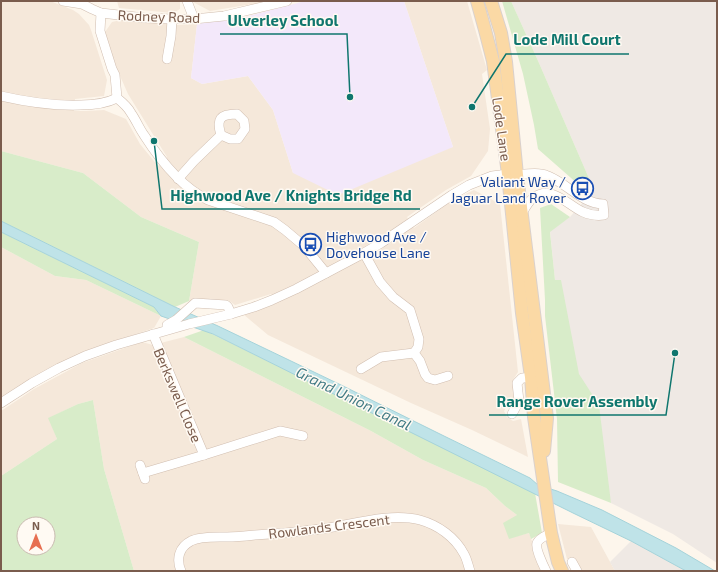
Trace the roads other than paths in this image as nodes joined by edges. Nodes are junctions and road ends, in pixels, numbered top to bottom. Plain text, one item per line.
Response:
1 (63, 1) edge
2 (187, 1) edge
3 (287, 1) edge
4 (477, 1) edge
5 (491, 1) edge
6 (82, 3) edge
7 (102, 13) junction
8 (172, 19) junction
9 (194, 19) junction
10 (168, 59) dead end
11 (1, 96) edge
12 (117, 98) junction
13 (221, 135) dead end
14 (513, 174) junction
15 (178, 179) junction
16 (522, 213) junction
17 (364, 253) junction
18 (326, 273) junction
19 (231, 314) junction
20 (167, 330) junction
21 (153, 334) junction
22 (414, 354) junction
23 (361, 369) dead end
24 (536, 377) junction
25 (445, 380) dead end
26 (1, 403) edge
27 (512, 414) dead end
28 (303, 436) dead end
29 (204, 455) junction
30 (142, 472) dead end
31 (551, 533) junction
32 (572, 562) dead end
33 (180, 568) edge
34 (470, 571) edge
35 (546, 571) edge
36 (562, 571) edge
37 (577, 571) edge

1 - 6 street, Rodney Road
2 - 9 street
3 - 9 street, Rodney Road
4 - 14 main road, Lode Lane
5 - 14 main road, Lode Lane
6 - 7 street, Rodney Road
7 - 8 street, Rodney Road
7 - 12 street
8 - 9 street, Rodney Road
8 - 10 street
11 - 12 street
12 - 15 street
13 - 15 street
14 - 16 main road, Lode Lane
14 - 16 street
14 - 17 street
14 - 24 main road, Lode Lane
15 - 18 street
16 - 24 main road, Lode Lane
17 - 18 street
17 - 22 street
18 - 19 street
19 - 20 street
19 - 20 street
20 - 21 street
21 - 26 street
21 - 29 street, Berkswell Close
22 - 23 street
22 - 25 street
24 - 27 street
24 - 31 main road, Lode Lane
28 - 29 street, Berkswell Close
29 - 30 street, Berkswell Close
31 - 35 street
31 - 36 main road, Lode Lane
32 - 37 street
33 - 34 street, Rowlands Crescent

